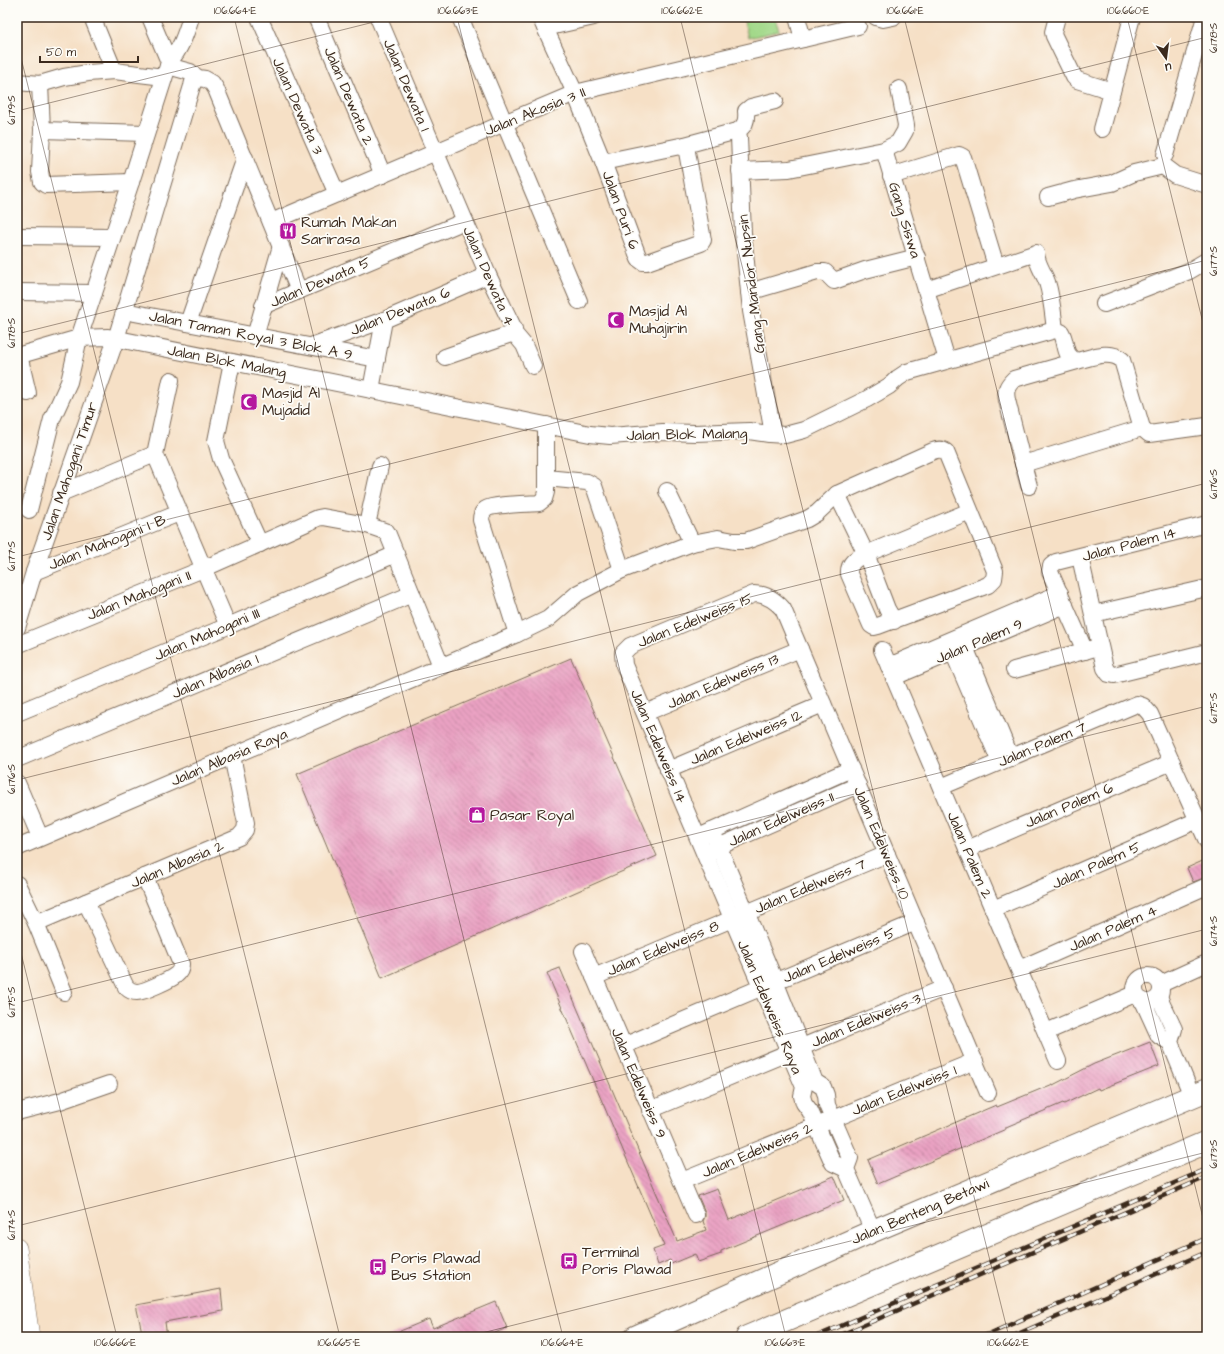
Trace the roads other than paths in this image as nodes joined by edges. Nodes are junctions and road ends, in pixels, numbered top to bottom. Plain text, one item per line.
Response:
1 (92, 17) edge
2 (150, 17) edge
3 (191, 17) edge
4 (259, 17) edge
5 (316, 17) edge
6 (378, 17) edge
7 (460, 17) edge
8 (594, 17) edge
9 (797, 17) edge
10 (876, 17) edge
11 (893, 17) edge
12 (1057, 17) edge
13 (1132, 17) edge
14 (1205, 17) edge
15 (543, 23) edge
16 (858, 26) dead end
17 (802, 39) junction
18 (176, 70) junction
19 (114, 71) junction
20 (17, 82) edge
21 (40, 84) junction
22 (899, 89) dead end
23 (1112, 91) junction
24 (576, 92) junction
25 (775, 101) dead end
26 (505, 123) junction
27 (1102, 129) dead end
28 (42, 130) junction
29 (736, 132) junction
30 (146, 133) junction
31 (685, 145) junction
32 (884, 150) junction
33 (436, 152) junction
34 (1165, 155) dead end
35 (245, 158) junction
36 (603, 162) junction
37 (740, 171) junction
38 (383, 175) junction
39 (891, 176) junction
40 (131, 182) junction
41 (1207, 185) edge
42 (337, 194) junction
43 (1048, 197) dead end
44 (465, 221) junction
45 (271, 222) junction
46 (17, 236) edge
47 (112, 238) junction
48 (281, 246) junction
49 (917, 257) junction
50 (1207, 260) edge
51 (996, 266) junction
52 (488, 275) junction
53 (926, 290) junction
54 (299, 291) junction
55 (17, 292) edge
56 (749, 292) junction
57 (94, 293) junction
58 (579, 302) dead end
59 (1104, 304) dead end
60 (263, 306) junction
61 (124, 311) junction
62 (384, 320) junction
63 (188, 323) junction
64 (1055, 330) junction
65 (513, 332) junction
66 (255, 336) junction
67 (84, 338) junction
68 (112, 338) junction
69 (311, 346) junction
70 (18, 356) edge
71 (445, 357) dead end
72 (377, 359) junction
73 (947, 360) junction
74 (1077, 361) junction
75 (232, 362) junction
76 (533, 366) dead end
77 (171, 380) dead end
78 (371, 390) junction
79 (28, 393) dead end
80 (546, 425) junction
81 (1207, 426) edge
82 (1142, 428) junction
83 (773, 434) junction
84 (155, 454) junction
85 (1023, 464) junction
86 (380, 466) dead end
87 (546, 478) junction
88 (1029, 486) dead end
89 (667, 491) dead end
90 (61, 493) junction
91 (837, 494) junction
92 (29, 510) dead end
93 (970, 511) junction
94 (179, 513) junction
95 (1207, 524) edge
96 (372, 527) junction
97 (692, 543) junction
98 (260, 544) junction
99 (396, 554) junction
100 (866, 554) junction
101 (1080, 557) junction
102 (203, 569) junction
103 (622, 570) junction
104 (34, 572) junction
105 (1207, 588) edge
106 (412, 594) junction
107 (770, 598) joint
108 (1062, 599) junction
109 (1093, 614) junction
110 (894, 621) junction
111 (228, 626) junction
112 (17, 628) edge
113 (517, 634) junction
114 (17, 645) edge
115 (800, 649) junction
116 (959, 649) junction
117 (1093, 649) junction
118 (882, 650) dead end
119 (1207, 652) edge
120 (623, 653) joint
121 (441, 666) junction
122 (1014, 670) dead end
123 (891, 672) junction
124 (823, 704) junction
125 (17, 713) edge
126 (645, 713) junction
127 (232, 756) junction
128 (17, 759) edge
129 (1006, 760) junction
130 (1172, 762) junction
131 (851, 769) junction
132 (668, 770) junction
133 (17, 783) edge
134 (858, 785) junction
135 (941, 787) junction
136 (1198, 820) junction
137 (705, 834) junction
138 (40, 837) junction
139 (1207, 841) edge
140 (718, 847) junction
141 (17, 848) edge
142 (967, 849) junction
143 (704, 853) junction
144 (887, 854) junction
145 (145, 877) junction
146 (17, 884) edge
147 (1207, 886) edge
148 (86, 902) junction
149 (993, 909) junction
150 (739, 916) junction
151 (916, 922) junction
152 (36, 923) junction
153 (583, 952) dead end
154 (1207, 963) edge
155 (1019, 969) junction
156 (594, 977) junction
157 (768, 984) junction
158 (944, 988) junction
159 (1160, 990) junction
160 (64, 992) dead end
161 (1139, 997) junction
162 (1046, 1032) junction
163 (1170, 1042) junction
164 (624, 1046) junction
165 (795, 1050) junction
166 (975, 1061) junction
167 (1058, 1061) dead end
168 (109, 1084) dead end
169 (988, 1093) dead end
170 (1199, 1093) edge
171 (650, 1110) junction
172 (17, 1112) edge
173 (833, 1119) junction
174 (816, 1125) junction
175 (1207, 1142) edge
176 (846, 1169) junction
177 (682, 1181) junction
178 (696, 1215) dead end
179 (873, 1231) junction
180 (17, 1248) edge
181 (30, 1337) edge
182 (635, 1337) edge
183 (747, 1337) edge

1 - 19 street
2 - 18 street
3 - 18 street
4 - 42 street, Jalan Dewata 3
5 - 38 street, Jalan Dewata 2
6 - 33 street, Jalan Dewata 1
7 - 26 street
8 - 15 street
9 - 17 street
10 - 11 street
12 - 23 street
13 - 23 street
14 - 34 street
15 - 24 street, Jalan Puri 6
16 - 17 street, Jalan Akasia 3 II
17 - 24 street, Jalan Akasia 3 II
18 - 19 street
18 - 30 street
18 - 35 street
18 - 61 street, Jalan Mahogani Timur
19 - 21 street
20 - 21 street
21 - 28 street
22 - 32 street
23 - 27 street
24 - 26 street, Jalan Akasia 3 II
24 - 36 street, Jalan Puri 6
25 - 29 street
26 - 33 street, Jalan Akasia 3 II
26 - 58 street
28 - 30 street
28 - 40 street
29 - 31 street
29 - 37 street, Gang Mandor Nupsin
30 - 40 street
31 - 36 street
31 - 36 street, Jalan Puri 6
32 - 37 street
32 - 39 street, Gang Siswa
33 - 38 street, Jalan Akasia 3 II
33 - 44 street, Jalan Dewata 4
35 - 45 street
35 - 63 street
37 - 56 street, Gang Mandor Nupsin
38 - 42 street, Jalan Akasia 3 II
39 - 49 street, Gang Siswa
39 - 51 street
40 - 47 street
41 - 43 street
42 - 45 street, Jalan Akasia 3 II
44 - 52 street, Jalan Dewata 4
44 - 54 street, Jalan Dewata 5
45 - 48 street
46 - 47 street
47 - 57 street
48 - 54 street
48 - 60 street
49 - 53 street, Gang Siswa
49 - 56 street
50 - 59 street
51 - 53 street
51 - 64 street
52 - 62 street, Jalan Dewata 6
52 - 65 street, Jalan Dewata 4
53 - 73 street, Gang Siswa
54 - 60 street, Jalan Dewata 5
55 - 57 street
56 - 83 street, Gang Mandor Nupsin
57 - 67 street
60 - 66 street
61 - 63 street, Jalan Taman Royal 3 Blok A 9
61 - 68 street, Jalan Mahogani Timur
62 - 69 street, Jalan Dewata 6
62 - 72 street
63 - 66 street, Jalan Taman Royal 3 Blok A 9
64 - 73 street, Jalan Blok Malang
64 - 74 street
65 - 71 street, Jalan Dewata 4
65 - 76 street
66 - 69 street, Jalan Taman Royal 3 Blok A 9
67 - 68 street, Jalan Blok Malang
67 - 70 street, Jalan Blok Malang
67 - 92 street
68 - 75 street, Jalan Blok Malang
68 - 90 street, Jalan Mahogani Timur
69 - 72 street, Jalan Taman Royal 3 Blok A 9
70 - 79 street
72 - 78 street
73 - 83 street, Jalan Blok Malang
74 - 82 street
74 - 85 street
75 - 78 street, Jalan Blok Malang
75 - 98 street
77 - 84 street
78 - 80 street, Jalan Blok Malang
80 - 83 street, Jalan Blok Malang
80 - 87 street
81 - 82 street
82 - 85 street
84 - 90 street
84 - 94 street
85 - 88 street
86 - 96 street
87 - 103 street
87 - 113 street
89 - 97 street
90 - 104 street, Jalan Mahogani Timur
91 - 93 street
91 - 97 street, Jalan Albasia Raya
91 - 100 street
93 - 100 street
93 - 110 street
94 - 102 street
94 - 104 street, Jalan Mahogani I B
95 - 101 street, Jalan Palem 14
96 - 98 street, Jalan Mahogani II
96 - 99 street
97 - 103 street, Jalan Albasia Raya
98 - 102 street, Jalan Mahogani II
99 - 106 street
99 - 111 street, Jalan Mahogani III
100 - 110 street
100 - 110 street
101 - 108 street, Jalan Palem 14
101 - 109 street
102 - 111 street
102 - 114 street, Jalan Mahogani II
103 - 113 street, Jalan Albasia Raya
104 - 112 street, Jalan Mahogani Timur
105 - 109 street
106 - 121 street
106 - 128 street, Jalan Albasia 1
107 - 115 street, Jalan Edelweiss 10
107 - 120 street, Jalan Edelweiss 15
108 - 116 street, Jalan Palem 9
108 - 117 street
108 - 123 street, Jalan Palem 9
109 - 117 street
111 - 125 street, Jalan Mahogani III
113 - 121 street, Jalan Albasia Raya
115 - 124 street, Jalan Edelweiss 10
115 - 126 street, Jalan Edelweiss 13
116 - 123 street, Jalan Palem 9
116 - 129 street
117 - 119 street
117 - 122 street
118 - 123 street, Jalan Palem 2
120 - 126 street, Jalan Edelweiss 14
121 - 127 street, Jalan Albasia Raya
123 - 135 street, Jalan Palem 2
124 - 131 street, Jalan Edelweiss 10
124 - 132 street, Jalan Edelweiss 12
126 - 132 street, Jalan Edelweiss 14
127 - 138 street, Jalan Albasia Raya
127 - 145 street, Jalan Albasia 2
129 - 130 street, Jalan Palem 7
129 - 135 street, Jalan Palem 7
130 - 136 street
130 - 142 street, Jalan Palem 6
131 - 134 street, Jalan Edelweiss 10
131 - 137 street, Jalan Edelweiss 11
132 - 137 street, Jalan Edelweiss 14
133 - 138 street
134 - 140 street, Jalan Edelweiss 11
134 - 144 street, Jalan Edelweiss 10
135 - 142 street, Jalan Palem 2
136 - 139 street
136 - 149 street, Jalan Palem 5
137 - 140 street, Jalan Edelweiss Raya
137 - 143 street, Jalan Edelweiss Raya
138 - 141 street, Jalan Albasia Raya
140 - 143 street, Jalan Edelweiss 11
140 - 150 street, Jalan Edelweiss Raya
142 - 149 street, Jalan Palem 2
143 - 150 street, Jalan Edelweiss Raya
144 - 150 street, Jalan Edelweiss 7
144 - 151 street, Jalan Edelweiss 10
145 - 148 street, Jalan Albasia 2
145 - 148 street
146 - 152 street
147 - 155 street, Jalan Palem 4
148 - 152 street, Jalan Albasia 2
149 - 155 street, Jalan Palem 2
150 - 156 street, Jalan Edelweiss 8
150 - 157 street, Jalan Edelweiss Raya
151 - 157 street, Jalan Edelweiss 5
151 - 158 street, Jalan Edelweiss 10
152 - 160 street
153 - 156 street, Jalan Edelweiss 9
154 - 159 street
155 - 162 street, Jalan Palem 2
156 - 164 street, Jalan Edelweiss 9
157 - 164 street, Jalan Edelweiss 5
157 - 165 street, Jalan Edelweiss Raya
158 - 165 street, Jalan Edelweiss 3
158 - 166 street, Jalan Edelweiss 10
159 - 161 street
159 - 161 street
159 - 163 street
161 - 162 street
161 - 163 street
162 - 167 street, Jalan Palem 2
163 - 170 street
164 - 171 street, Jalan Edelweiss 9
165 - 171 street, Jalan Edelweiss 3
165 - 173 street, Jalan Edelweiss Raya
165 - 174 street, Jalan Edelweiss Raya
166 - 169 street, Jalan Edelweiss 10
166 - 173 street, Jalan Edelweiss 1
168 - 172 street
170 - 179 main road, Jalan Benteng Betawi
171 - 177 street, Jalan Edelweiss 9
173 - 174 street, Jalan Edelweiss 2
173 - 176 street, Jalan Edelweiss Raya
174 - 176 street, Jalan Edelweiss Raya
174 - 177 street, Jalan Edelweiss 2
175 - 183 main road
176 - 179 street, Jalan Edelweiss Raya
177 - 178 street, Jalan Edelweiss 9
179 - 182 main road, Jalan Benteng Betawi
180 - 181 street

